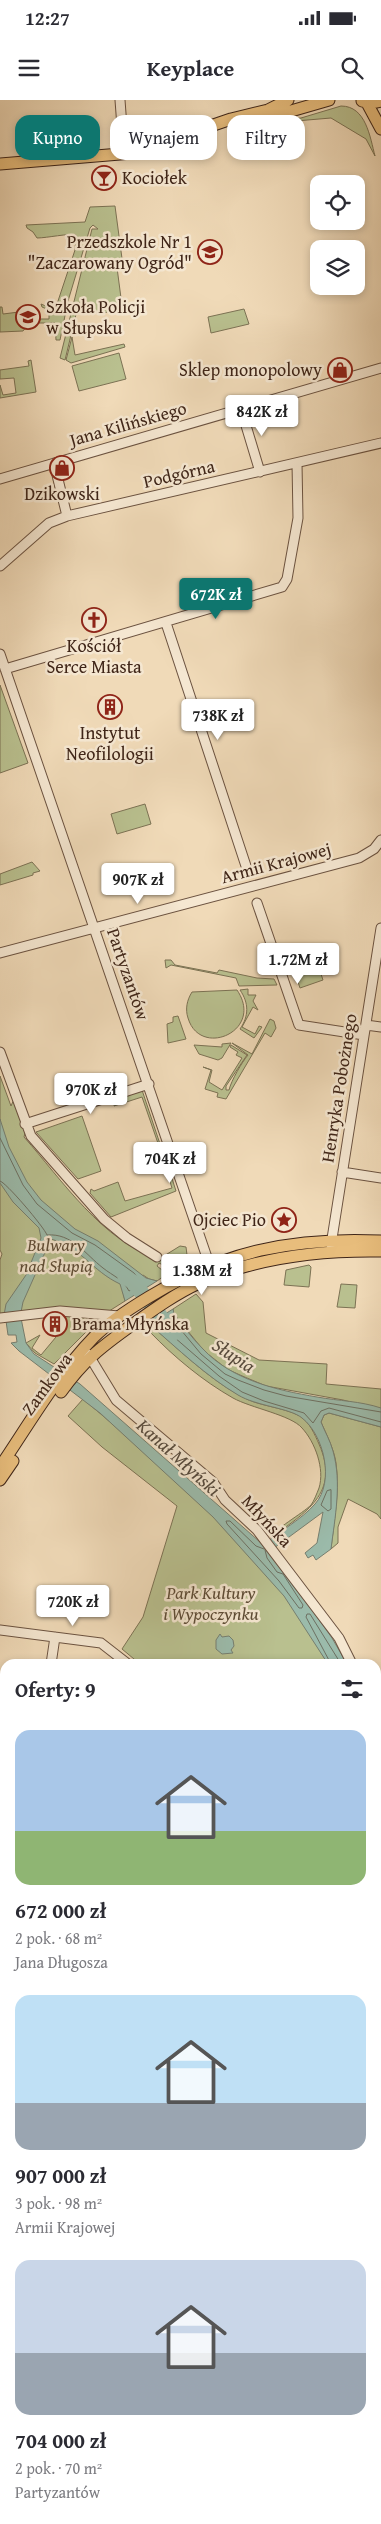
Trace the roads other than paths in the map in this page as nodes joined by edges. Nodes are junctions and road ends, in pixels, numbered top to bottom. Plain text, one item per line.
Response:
1 (120, 100) edge
2 (288, 100) edge
3 (329, 100) edge
4 (364, 101) edge
5 (381, 101) edge
6 (268, 110) junction
7 (121, 115) edge
8 (381, 122) edge
9 (217, 124) edge
10 (381, 130) edge
11 (110, 155) edge
12 (0, 164) edge
13 (381, 368) edge
14 (241, 409) junction
15 (381, 443) edge
16 (54, 463) junction
17 (297, 463) junction
18 (260, 472) junction
19 (0, 479) edge
20 (68, 516) junction
21 (0, 566) edge
22 (166, 623) junction
23 (0, 654) edge
24 (5, 669) junction
25 (380, 844) edge
26 (246, 866) dead end
27 (257, 903) dead end
28 (95, 928) junction
29 (381, 928) edge
30 (0, 953) edge
31 (366, 1025) junction
32 (381, 1027) edge
33 (364, 1035) junction
34 (0, 1052) edge
35 (149, 1084) junction
36 (25, 1124) junction
37 (342, 1172) junction
38 (381, 1178) edge
39 (332, 1239) junction
40 (381, 1242) edge
41 (381, 1251) edge
42 (331, 1253) junction
43 (157, 1256) dead end
44 (210, 1265) junction
45 (213, 1277) junction
46 (123, 1313) junction
47 (0, 1318) edge
48 (87, 1352) junction
49 (0, 1467) edge
50 (0, 1480) edge
51 (0, 1630) edge
52 (55, 1637) junction
53 (52, 1659) edge
54 (122, 1659) edge
55 (350, 1659) edge

1 - 7 street
2 - 6 main road
3 - 6 main road
4 - 5 main road
4 - 10 main road
6 - 9 main road
8 - 10 main road
11 - 12 main road
13 - 14 street, Jana Kilińskiego
14 - 16 street, Jana Kilińskiego
14 - 18 street
15 - 17 street, Podgórna
16 - 19 street, Jana Kilińskiego
16 - 20 street
17 - 18 street, Podgórna
17 - 22 street
18 - 20 street, Podgórna
20 - 21 street, Podgórna
22 - 24 street
22 - 26 street
23 - 24 street, Partyzantów
24 - 28 street, Partyzantów
25 - 28 street, Armii Krajowej
27 - 33 street
28 - 30 street, Armii Krajowej
28 - 35 street, Partyzantów
29 - 31 street, Henryka Pobożnego
31 - 32 street
31 - 33 street, Henryka Pobożnego
33 - 37 street, Henryka Pobożnego
34 - 36 street
35 - 36 street
35 - 44 street, Partyzantów
36 - 43 street
37 - 38 street
37 - 39 street, Henryka Pobożnego
39 - 40 main road, Zamkowa
39 - 42 street, Henryka Pobożnego
39 - 44 main road, Zamkowa
41 - 42 main road, Zamkowa
42 - 45 main road, Zamkowa
44 - 45 street, Partyzantów
44 - 46 main road, Zamkowa
45 - 48 main road, Zamkowa
46 - 47 street
46 - 48 main road, Zamkowa
48 - 49 main road, Zamkowa
48 - 50 main road, Zamkowa
48 - 55 street, Młyńska
51 - 52 street
52 - 53 street
52 - 54 street

